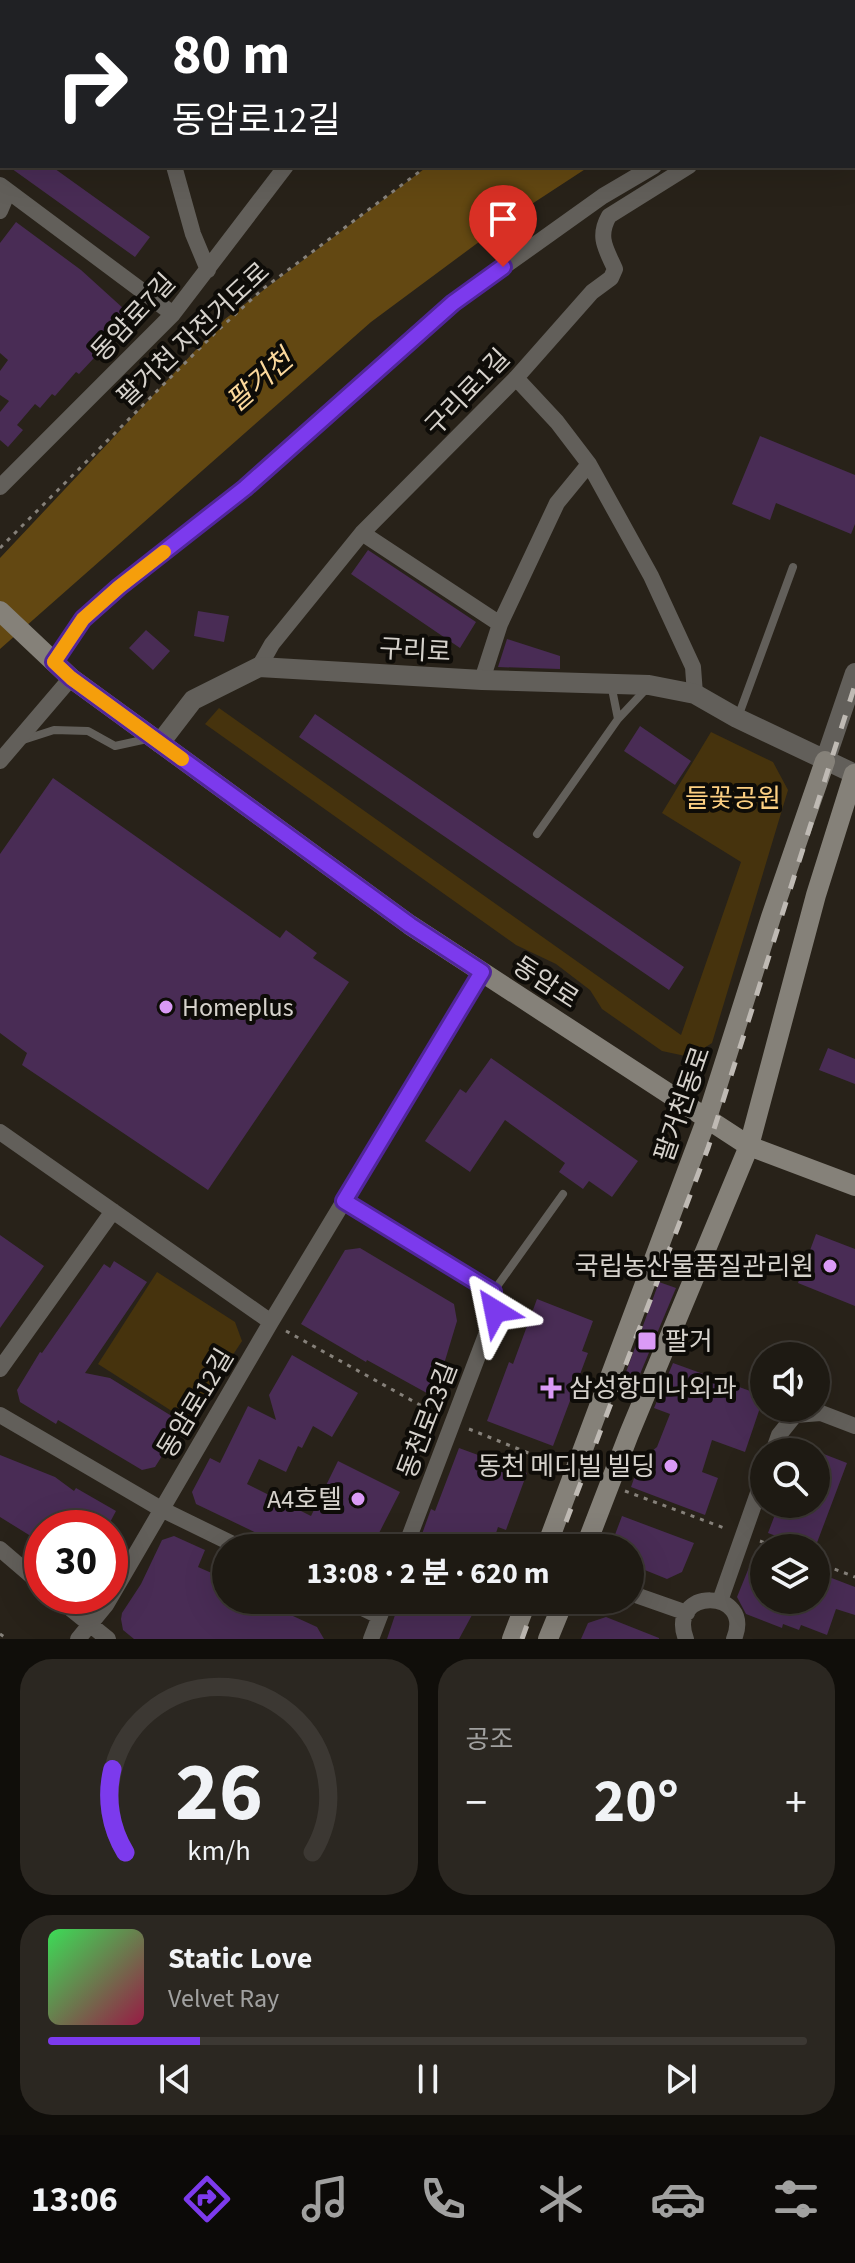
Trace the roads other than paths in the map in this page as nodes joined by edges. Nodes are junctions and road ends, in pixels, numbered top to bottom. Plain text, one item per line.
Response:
1 (175, 168) edge
2 (284, 168) edge
3 (651, 168) edge
4 (686, 168) edge
5 (4, 189) edge
6 (0, 211) edge
7 (208, 270) junction
8 (173, 314) junction
9 (516, 378) junction
10 (589, 464) junction
11 (0, 487) edge
12 (362, 533) junction
13 (793, 567) dead end
14 (0, 611) edge
15 (500, 624) junction
16 (54, 662) junction
17 (259, 667) junction
18 (855, 673) edge
19 (71, 678) junction
20 (482, 680) junction
21 (611, 684) junction
22 (649, 685) junction
23 (695, 694) junction
24 (737, 718) junction
25 (618, 719) junction
26 (156, 740) junction
27 (19, 742) junction
28 (0, 761) edge
29 (825, 761) junction
30 (855, 772) edge
31 (537, 834) dead end
32 (482, 972) junction
33 (707, 1118) junction
34 (0, 1132) edge
35 (749, 1146) junction
36 (855, 1186) edge
37 (563, 1194) dead end
38 (344, 1201) junction
39 (113, 1211) junction
40 (493, 1292) junction
41 (271, 1322) junction
42 (0, 1369) edge
43 (0, 1415) edge
44 (855, 1426) edge
45 (778, 1438) edge
46 (161, 1509) junction
47 (750, 1513) edge
48 (212, 1534) edge
49 (410, 1534) edge
50 (551, 1534) edge
51 (590, 1534) edge
52 (0, 1549) edge
53 (24, 1570) edge
54 (644, 1598) edge
55 (720, 1601) junction
56 (687, 1613) junction
57 (76, 1614) edge
58 (375, 1614) edge
59 (522, 1614) edge
60 (558, 1614) edge
61 (379, 1616) joint
62 (90, 1626) junction
63 (739, 1638) edge
64 (78, 1639) edge
65 (108, 1639) edge
66 (371, 1639) edge
67 (512, 1639) edge
68 (548, 1639) edge
69 (686, 1639) edge

1 - 7 street
2 - 7 street, 동암로7길
3 - 16 street
4 - 9 street, 구리로1길
5 - 6 street
5 - 8 street
7 - 8 street, 동암로7길
8 - 11 street, 동암로7길
9 - 10 street
9 - 12 street, 구리로1길
10 - 15 street
10 - 23 street
12 - 15 street
12 - 17 street, 구리로1길
13 - 24 lane
14 - 16 main road, 동암로
15 - 20 street
16 - 19 main road, 동암로
17 - 20 street, 구리로
17 - 26 street, 구리로
18 - 29 street, 팔거천동로
19 - 26 main road, 동암로
19 - 27 street
20 - 21 street, 구리로
21 - 22 street, 구리로
21 - 25 lane
22 - 23 street, 구리로
22 - 25 lane
23 - 24 street, 구리로
24 - 29 street, 구리로
25 - 31 lane
26 - 27 lane
26 - 32 main road, 동암로
27 - 28 street
29 - 30 street, 구리로
29 - 33 main road, 팔거천동로
30 - 35 main road
32 - 33 main road, 동암로
32 - 38 street, 동암로12길
33 - 35 main road, 동암로
33 - 50 main road, 팔거천동로
34 - 39 street
35 - 36 main road, 동암로
35 - 51 main road
37 - 40 lane
38 - 40 street
38 - 41 street, 동암로12길
39 - 41 street
39 - 42 street
40 - 49 street, 동천로23길
41 - 46 street, 동암로12길
43 - 46 street
44 - 45 street
46 - 48 street
46 - 62 street, 동암로12길
47 - 55 street
52 - 53 street
54 - 56 street
55 - 56 street
55 - 63 street
56 - 69 street
57 - 62 street
58 - 61 street
59 - 67 main road
60 - 68 main road
61 - 66 street
62 - 64 street, 동암로12길
62 - 65 street

